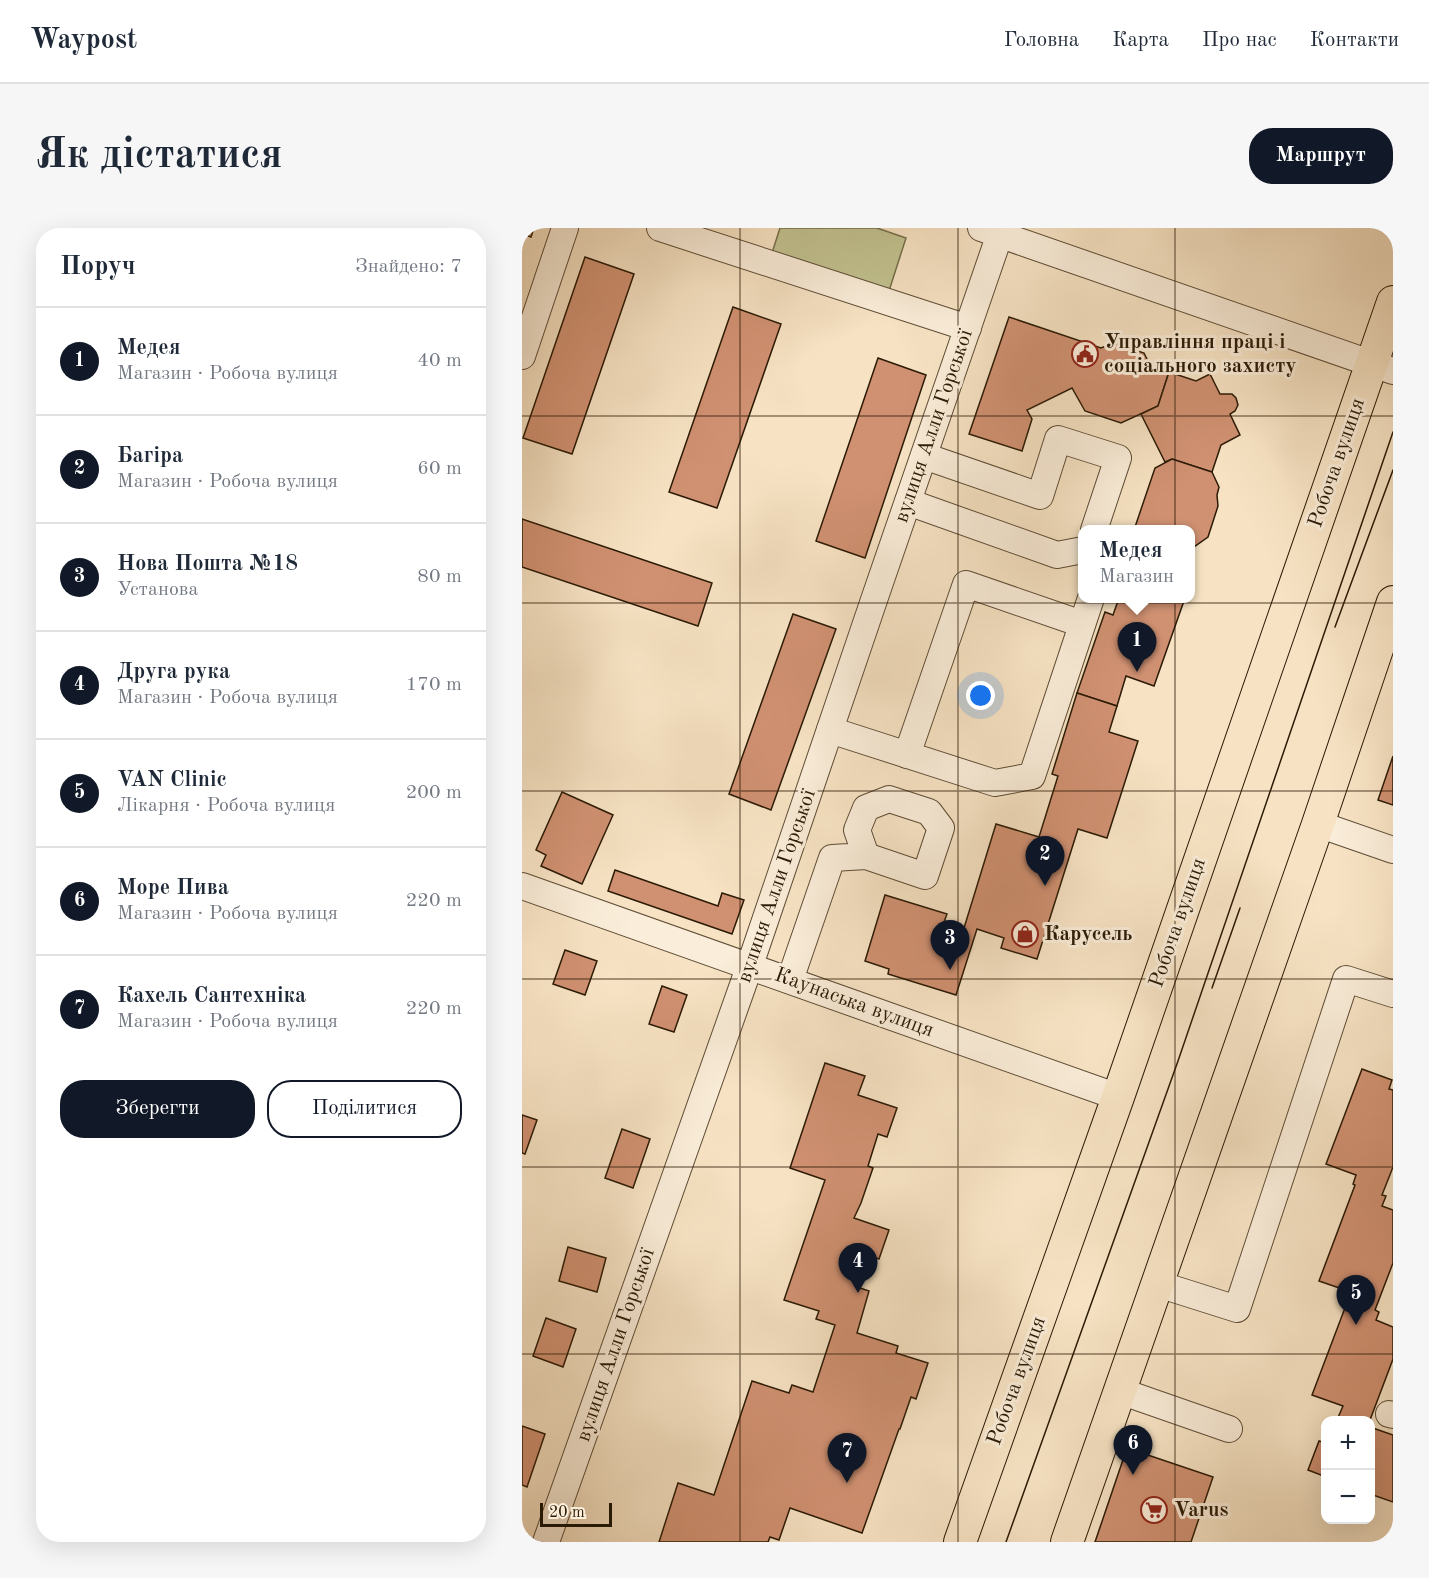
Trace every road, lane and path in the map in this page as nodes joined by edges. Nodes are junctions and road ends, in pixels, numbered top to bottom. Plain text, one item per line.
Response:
1 (565, 228) edge
2 (660, 228) edge
3 (994, 230) edge
4 (533, 285) edge
5 (1393, 302) edge
6 (968, 328) junction
7 (522, 356) edge
8 (1382, 367) edge
9 (924, 456) junction
10 (908, 502) junction
11 (1096, 525) edge
12 (1078, 557) edge
13 (1393, 602) edge
14 (1089, 603) edge
15 (1082, 624) junction
16 (830, 730) junction
17 (907, 755) junction
18 (1318, 824) junction
19 (1393, 850) edge
20 (866, 856) dead end
21 (522, 885) edge
22 (750, 966) junction
23 (790, 980) junction
24 (1393, 994) edge
25 (1118, 1097) junction
26 (1158, 1284) junction
27 (1120, 1391) junction
28 (1229, 1429) dead end
29 (546, 1542) edge
30 (960, 1542) edge
31 (1067, 1542) edge

1 - 4 street
2 - 6 street
3 - 6 street, вулиця Алли Горської
3 - 8 street
4 - 7 street
5 - 8 main road, Робоча вулиця
6 - 9 street, вулиця Алли Горської
8 - 25 main road, Робоча вулиця
9 - 10 street, вулиця Алли Горської
9 - 11 street
10 - 12 street
10 - 16 street, вулиця Алли Горської
13 - 18 main road
14 - 15 street
15 - 17 street
15 - 17 street
16 - 17 street
16 - 22 street, вулиця Алли Горської
18 - 19 street
18 - 26 main road
20 - 23 street
21 - 22 street, Каунаська вулиця
22 - 23 street, Каунаська вулиця
22 - 29 street, вулиця Алли Горської
23 - 25 street, Каунаська вулиця
24 - 26 street
25 - 30 main road, Робоча вулиця
26 - 27 main road
27 - 28 street
27 - 31 main road

